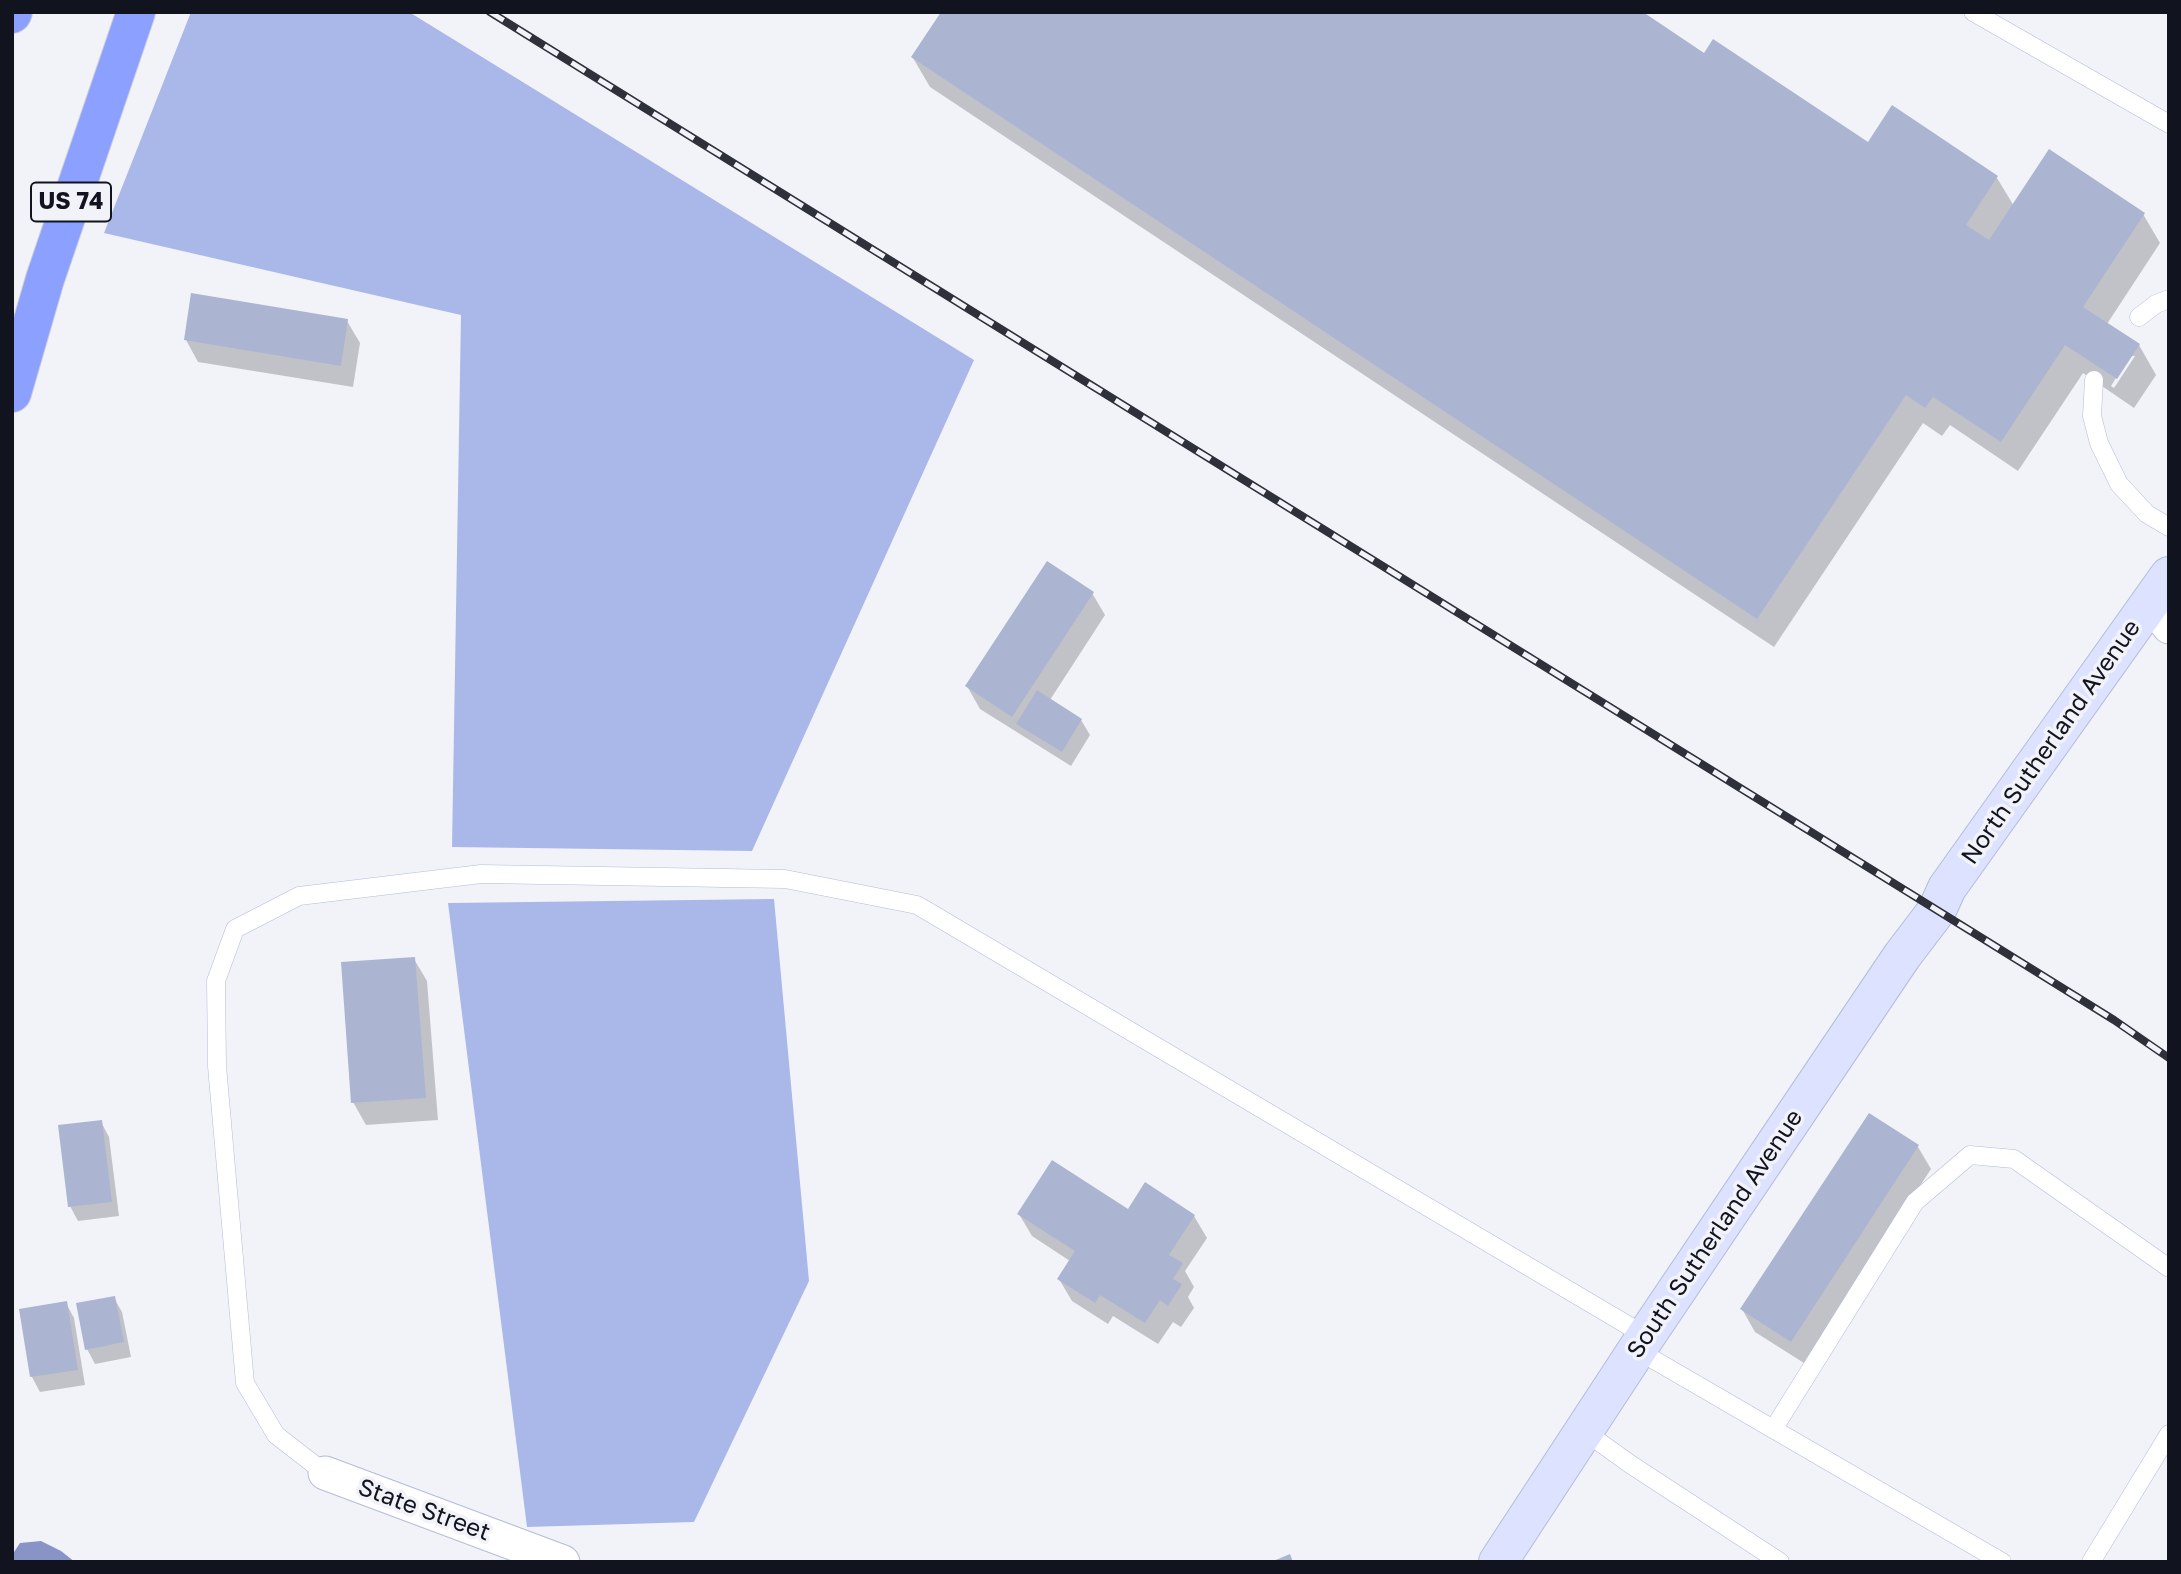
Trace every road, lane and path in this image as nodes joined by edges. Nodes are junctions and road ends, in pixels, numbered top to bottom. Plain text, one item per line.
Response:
1 (136, 12) edge
2 (1973, 12) edge
3 (2169, 124) edge
4 (2169, 299) edge
5 (2139, 317) dead end
6 (2094, 380) dead end
7 (12, 393) edge
8 (2169, 527) edge
9 (2162, 602) edge
10 (1937, 910) joint
11 (2169, 1268) edge
12 (1642, 1343) junction
13 (1774, 1428) junction
14 (1584, 1431) junction
15 (2169, 1434) edge
16 (324, 1473) joint
17 (563, 1562) edge
18 (1499, 1562) edge
19 (1780, 1562) edge
20 (2002, 1562) edge
21 (2091, 1562) edge

1 - 7 highway, US 74
2 - 3 lane
4 - 5 lane
6 - 8 lane
9 - 10 street, North Sutherland Avenue
10 - 12 street, South Sutherland Avenue
11 - 13 lane
12 - 13 lane
12 - 14 street, South Sutherland Avenue
12 - 16 lane
13 - 20 lane
14 - 18 street, South Sutherland Avenue
14 - 19 lane
15 - 21 lane
16 - 17 street, State Street

